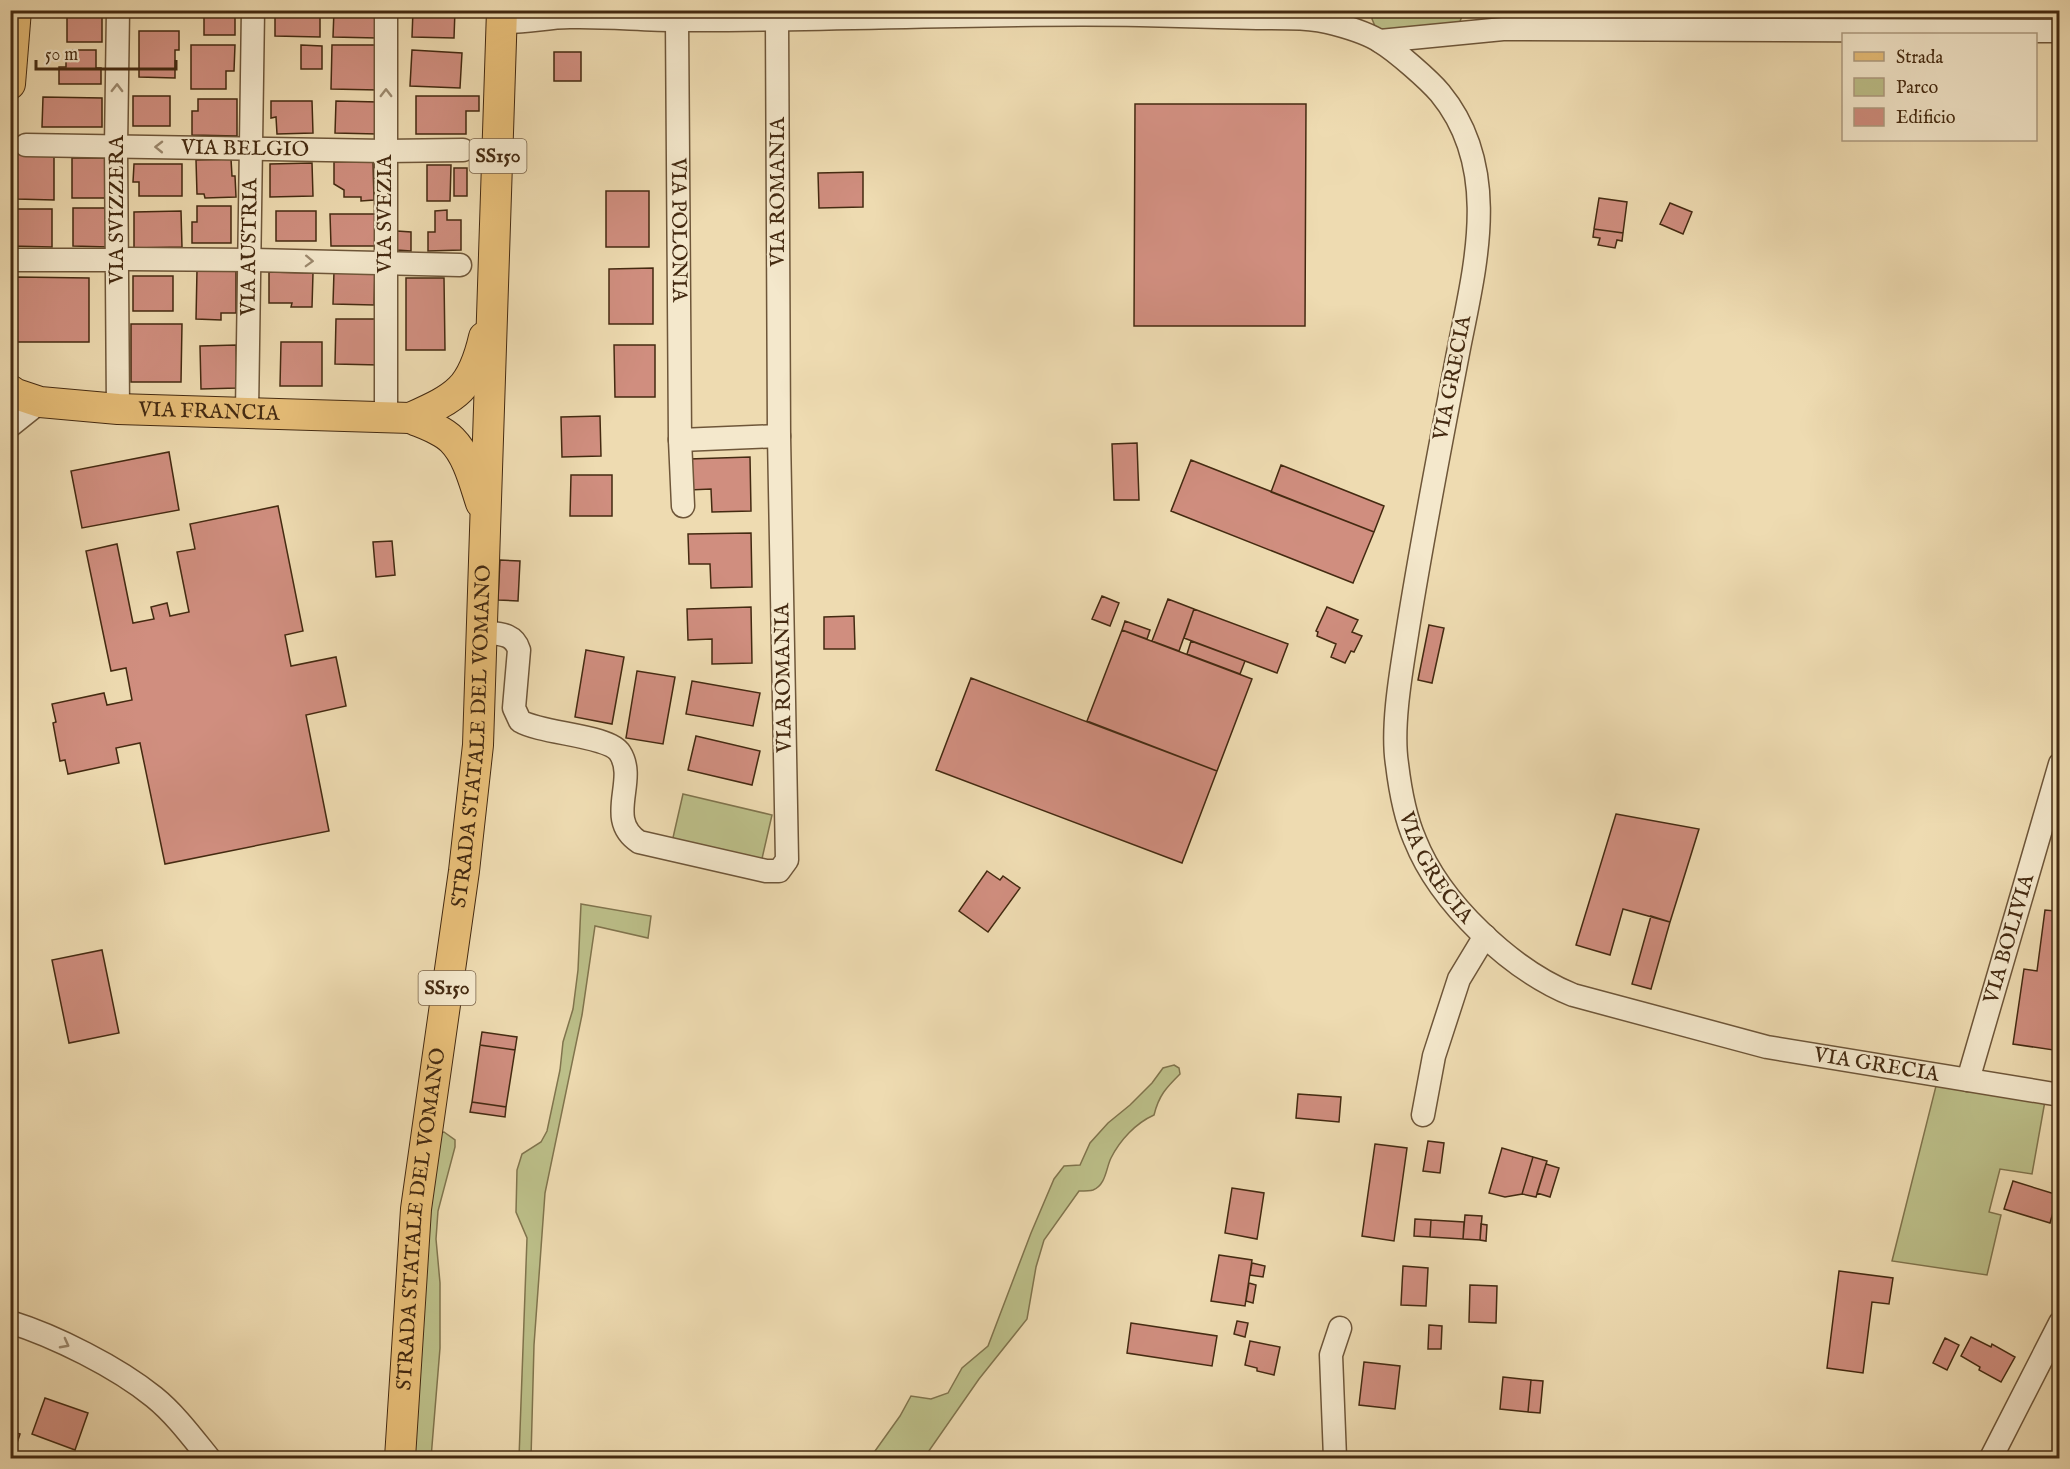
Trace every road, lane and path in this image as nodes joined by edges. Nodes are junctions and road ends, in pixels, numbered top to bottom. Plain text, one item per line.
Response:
1 (16, 10) edge
2 (118, 10) edge
3 (253, 10) edge
4 (386, 10) edge
5 (563, 14) edge
6 (502, 16) edge
7 (777, 19) junction
8 (677, 20) junction
9 (2060, 31) edge
10 (1380, 41) junction
11 (10, 84) edge
12 (26, 145) dead end
13 (116, 147) junction
14 (253, 148) junction
15 (463, 150) dead end
16 (385, 152) junction
17 (10, 260) edge
18 (123, 260) junction
19 (250, 260) junction
20 (385, 264) junction
21 (460, 265) dead end
22 (494, 290) junction
23 (19, 396) edge
24 (118, 409) junction
25 (248, 412) junction
26 (417, 418) junction
27 (490, 420) junction
28 (10, 426) edge
29 (779, 436) junction
30 (680, 440) junction
31 (683, 506) dead end
32 (487, 517) junction
33 (483, 632) junction
34 (2060, 764) edge
35 (1485, 936) junction
36 (1968, 1080) junction
37 (2060, 1095) edge
38 (1423, 1115) dead end
39 (10, 1322) edge
40 (2060, 1323) edge
41 (1340, 1328) dead end
42 (209, 1458) edge
43 (400, 1458) edge
44 (1335, 1458) edge
45 (1990, 1458) edge

1 - 11 main road
13 -> 2 street, VIA SVIZZERA
3 - 14 street, VIA AUSTRIA
16 -> 4 street, VIA SVEZIA
5 - 6 street, VIA GRECIA
5 - 8 street, VIA GRECIA
6 - 22 main road, STRADA STATALE DEL VOMANO / SS150
7 - 8 street, VIA GRECIA
7 - 10 street, VIA GRECIA
7 - 29 street, VIA ROMANIA
8 - 30 street, VIA POLONIA
9 - 10 street
10 - 35 street, VIA GRECIA
12 - 13 street, VIA BELGIO
14 -> 13 street, VIA BELGIO
13 - 18 street, VIA SVIZZERA
14 - 16 street, VIA BELGIO
14 - 19 street, VIA AUSTRIA
15 - 16 street, VIA BELGIO
16 - 20 street, VIA SVEZIA
17 - 18 street
18 - 19 street
18 - 24 street, VIA SVIZZERA
19 -> 20 street
19 - 25 street, VIA AUSTRIA
20 - 21 street
20 - 26 street, VIA SVEZIA
22 - 26 main road
22 - 27 main road, STRADA STATALE DEL VOMANO / SS150
23 - 24 main road, VIA FRANCIA
23 - 28 street
24 - 25 main road, VIA FRANCIA
25 - 26 main road, VIA FRANCIA
26 - 27 main road, VIA FRANCIA
26 - 32 main road
27 - 32 main road, STRADA STATALE DEL VOMANO / SS150
29 - 30 street
29 - 33 street, VIA ROMANIA
30 - 31 street, VIA POLONIA
32 - 33 main road, STRADA STATALE DEL VOMANO / SS150
33 - 43 main road, STRADA STATALE DEL VOMANO / SS150
34 - 36 street, VIA BOLIVIA
35 - 36 street, VIA GRECIA
35 - 38 street
36 - 37 street, VIA GRECIA
39 -> 42 street
40 - 45 street
41 - 44 street

